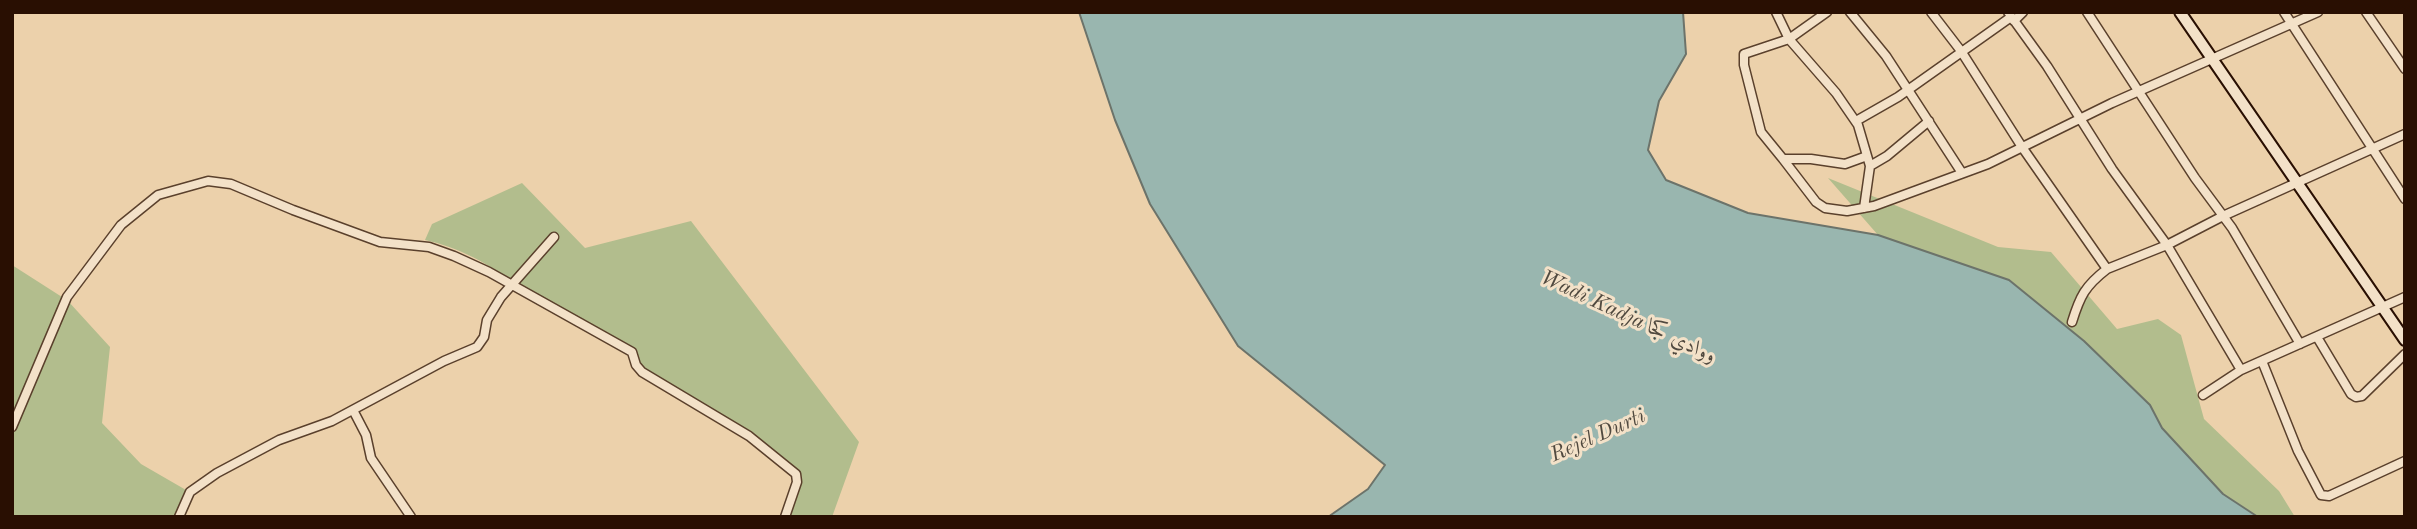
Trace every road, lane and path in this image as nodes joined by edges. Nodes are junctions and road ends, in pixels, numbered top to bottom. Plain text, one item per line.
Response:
1 (1776, 12) edge
2 (1826, 12) edge
3 (1850, 12) edge
4 (1931, 12) edge
5 (2023, 12) edge
6 (2087, 12) edge
7 (2180, 12) edge
8 (2284, 12) edge
9 (2318, 12) edge
10 (2366, 12) edge
11 (2011, 17) edge
12 (2292, 24) junction
13 (1789, 39) junction
14 (1961, 51) junction
15 (2213, 60) junction
16 (2405, 69) edge
17 (1908, 89) junction
18 (2139, 90) junction
19 (2079, 118) junction
20 (1856, 121) junction
21 (1929, 121) junction
22 (2405, 134) edge
23 (2022, 147) junction
24 (2371, 150) junction
25 (1867, 156) junction
26 (1783, 159) junction
27 (1870, 166) junction
28 (1962, 173) junction
29 (2296, 183) junction
30 (2405, 199) edge
31 (1864, 208) junction
32 (2223, 216) junction
33 (554, 237) dead end
34 (2167, 245) junction
35 (2107, 269) junction
36 (511, 286) junction
37 (2405, 297) edge
38 (2382, 307) junction
39 (2072, 322) dead end
40 (2317, 337) junction
41 (2405, 340) edge
42 (2300, 344) junction
43 (2405, 354) edge
44 (2262, 361) junction
45 (2241, 370) junction
46 (2203, 395) dead end
47 (353, 410) junction
48 (12, 427) edge
49 (2405, 461) edge
50 (179, 517) edge
51 (411, 517) edge
52 (785, 517) edge

1 - 13 street
2 - 13 street
3 - 17 street
4 - 14 street
5 - 11 street
6 - 18 street
7 - 15 main road
8 - 12 street
9 - 12 street
10 - 16 street
11 - 14 street
11 - 19 street
12 - 15 street
12 - 24 street
13 - 20 street
13 - 26 street
14 - 17 street
14 - 23 street
15 - 18 street
15 - 29 main road
17 - 20 street
17 - 21 street
18 - 19 street
18 - 32 street
19 - 23 street
19 - 34 street
20 - 25 street
21 - 27 street
21 - 28 street
22 - 24 street
23 - 28 street
23 - 35 street
24 - 29 street
24 - 30 street
25 - 26 street
25 - 27 street
26 - 31 street
27 - 31 street
28 - 31 street
29 - 32 street
29 - 38 main road
32 - 34 street
32 - 42 street
33 - 36 street
34 - 35 street
34 - 45 street
35 - 39 street
36 - 47 street
36 - 48 street
36 - 52 street
37 - 38 street
38 - 40 street
38 - 41 main road
40 - 42 street
40 - 43 street
42 - 44 street
44 - 45 street
44 - 49 street
45 - 46 street
47 - 50 street
47 - 51 street

